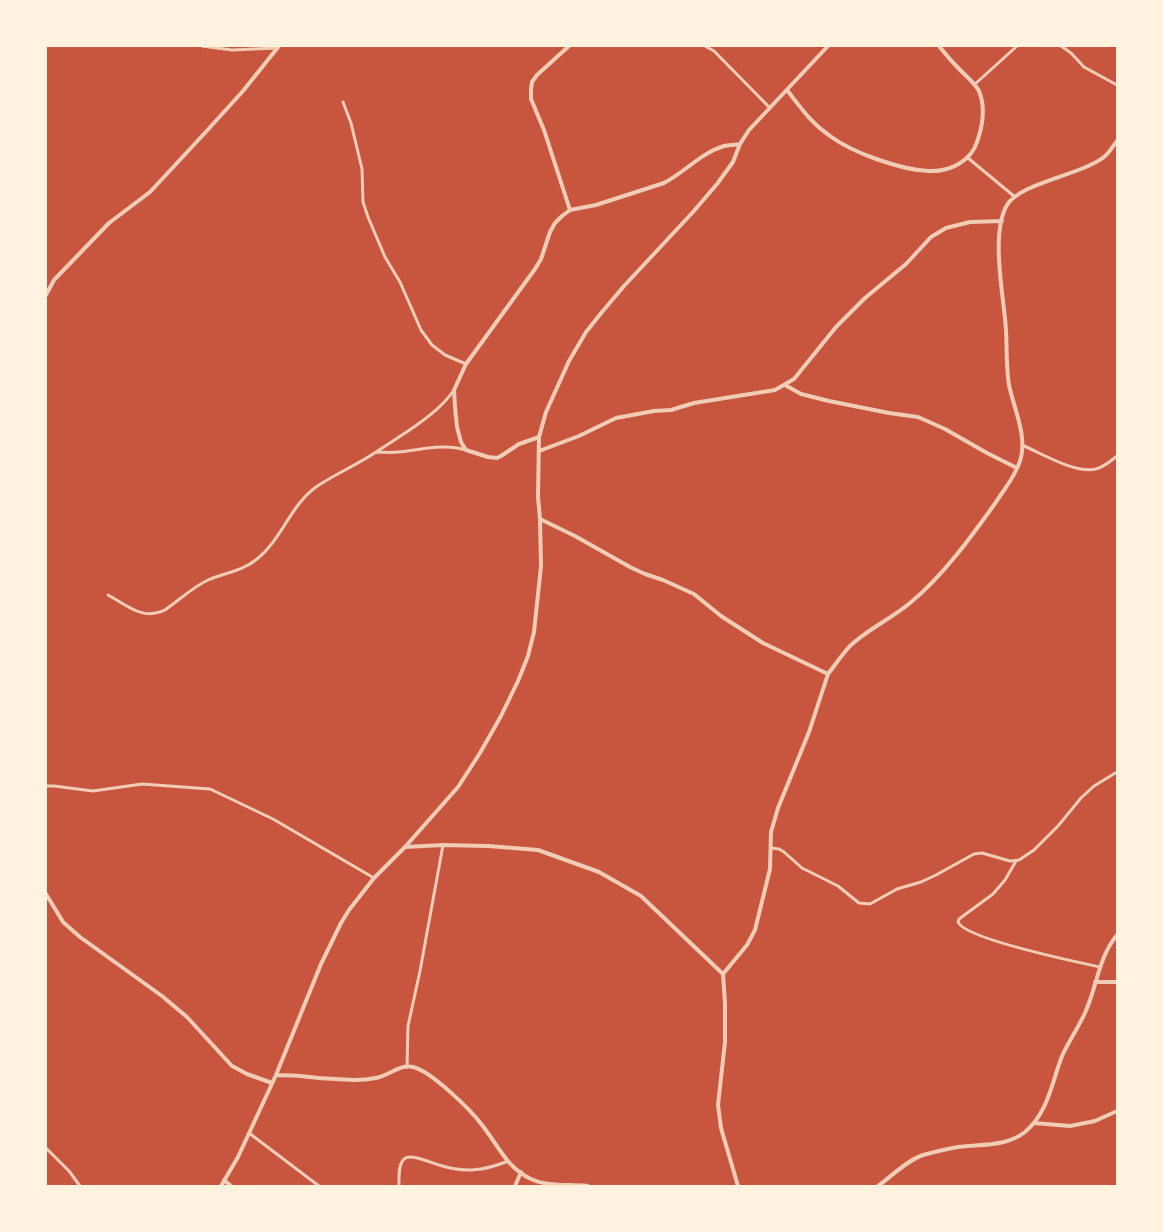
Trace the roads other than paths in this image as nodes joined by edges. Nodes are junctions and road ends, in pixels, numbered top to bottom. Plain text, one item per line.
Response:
1 (202, 46) edge
2 (569, 46) edge
3 (705, 46) edge
4 (828, 46) edge
5 (939, 46) edge
6 (1017, 46) edge
7 (1061, 46) edge
8 (278, 47) edge
9 (974, 85) junction
10 (1117, 85) edge
11 (787, 90) junction
12 (343, 102) dead end
13 (770, 108) junction
14 (1117, 141) edge
15 (740, 144) junction
16 (968, 158) junction
17 (1015, 196) junction
18 (570, 210) junction
19 (1002, 221) junction
20 (46, 295) edge
21 (466, 364) junction
22 (785, 386) junction
23 (454, 390) junction
24 (539, 437) junction
25 (1024, 446) junction
26 (466, 450) junction
27 (539, 451) junction
28 (376, 452) junction
29 (1117, 456) edge
30 (1018, 468) junction
31 (540, 519) junction
32 (108, 595) dead end
33 (828, 674) junction
34 (1117, 772) edge
35 (46, 786) edge
36 (443, 845) junction
37 (405, 847) junction
38 (771, 848) junction
39 (1016, 861) junction
40 (374, 878) junction
41 (46, 894) edge
42 (1117, 935) edge
43 (1100, 967) junction
44 (723, 974) junction
45 (1095, 982) junction
46 (1117, 982) edge
47 (407, 1066) junction
48 (276, 1075) junction
49 (272, 1083) junction
50 (1117, 1111) edge
51 (1034, 1123) junction
52 (249, 1133) junction
53 (46, 1148) edge
54 (508, 1161) junction
55 (521, 1172) junction
56 (224, 1180) junction
57 (80, 1186) edge
58 (221, 1186) edge
59 (231, 1186) edge
60 (320, 1186) edge
61 (398, 1186) edge
62 (515, 1186) edge
63 (588, 1186) edge
64 (738, 1186) edge
65 (878, 1186) edge

1 - 8 lane
2 - 18 street
3 - 13 lane
4 - 11 street
5 - 9 street
6 - 9 lane
7 - 10 lane
8 - 20 street
9 - 16 street
11 - 13 street
11 - 16 street
12 - 21 lane
13 - 15 street
14 - 17 street
15 - 18 street
15 - 24 street
16 - 17 lane
17 - 19 street
18 - 21 street
19 - 22 street
19 - 25 street
21 - 23 street
22 - 27 street
22 - 30 street
23 - 26 street
23 - 28 lane
24 - 26 street
24 - 27 street
25 - 29 lane
25 - 30 street
26 - 28 lane
27 - 31 street
28 - 32 lane
30 - 33 street
31 - 33 street
31 - 37 street
33 - 38 street
34 - 39 lane
35 - 40 lane
36 - 37 street
36 - 44 street
36 - 47 lane
37 - 40 street
38 - 39 lane
38 - 44 street
39 - 43 lane
40 - 48 street
41 - 49 street
42 - 43 street
43 - 45 street
44 - 64 street
45 - 46 street
45 - 51 street
47 - 48 street
47 - 54 street
48 - 49 street
49 - 52 street
50 - 51 street
51 - 65 street
52 - 56 street
52 - 60 lane
53 - 57 lane
54 - 55 street
54 - 61 lane
55 - 62 street
55 - 63 street
56 - 58 street
56 - 59 street

